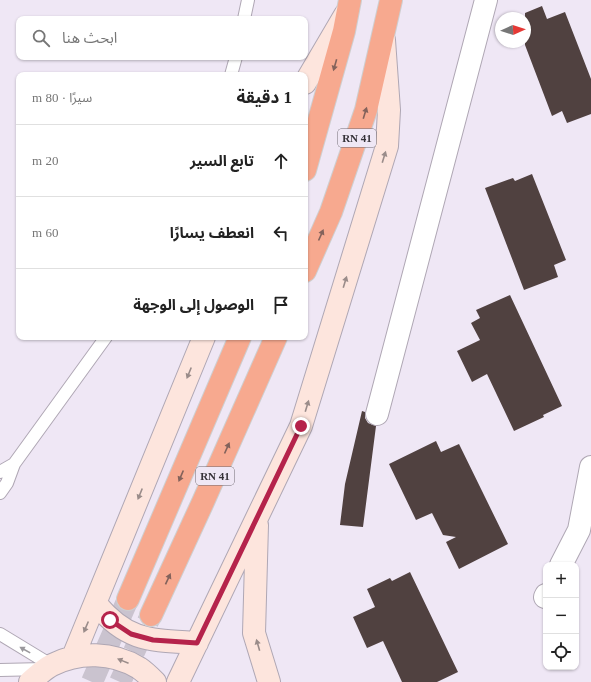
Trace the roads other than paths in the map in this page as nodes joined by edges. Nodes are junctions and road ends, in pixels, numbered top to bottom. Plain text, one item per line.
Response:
1 (248, 0) edge
2 (391, 0) edge
3 (486, 0) edge
4 (349, 4) edge
5 (245, 16) edge
6 (383, 34) junction
7 (235, 60) edge
8 (232, 72) edge
9 (308, 78) edge
10 (308, 159) edge
11 (308, 264) edge
12 (104, 340) edge
13 (203, 340) edge
14 (239, 340) edge
15 (275, 340) edge
16 (377, 414) dead end
17 (14, 464) junction
18 (591, 467) edge
19 (0, 472) edge
20 (0, 493) edge
21 (257, 518) junction
22 (563, 562) edge
23 (128, 599) tunnel mouth
24 (96, 604) junction
25 (151, 615) tunnel mouth
26 (0, 634) edge
27 (197, 643) junction
28 (74, 657) junction
29 (0, 670) edge
30 (42, 672) edge
31 (155, 682) edge
32 (178, 682) edge
33 (269, 682) edge

1 - 5 lane
2 - 6 highway, RN 41
3 - 16 street
4 - 9 street
4 -> 10 highway
11 -> 6 highway, RN 41
21 -> 6 street
7 - 8 lane
12 - 17 lane
13 -> 24 street
14 -> 23 highway, RN 41
25 -> 15 highway, RN 41
17 - 19 lane
17 - 20 lane
18 - 22 street
21 - 27 street
33 -> 21 street
24 - 27 street
24 -> 28 street
30 -> 26 lane
27 - 32 street
28 - 30 street
31 -> 28 street
29 - 30 lane

